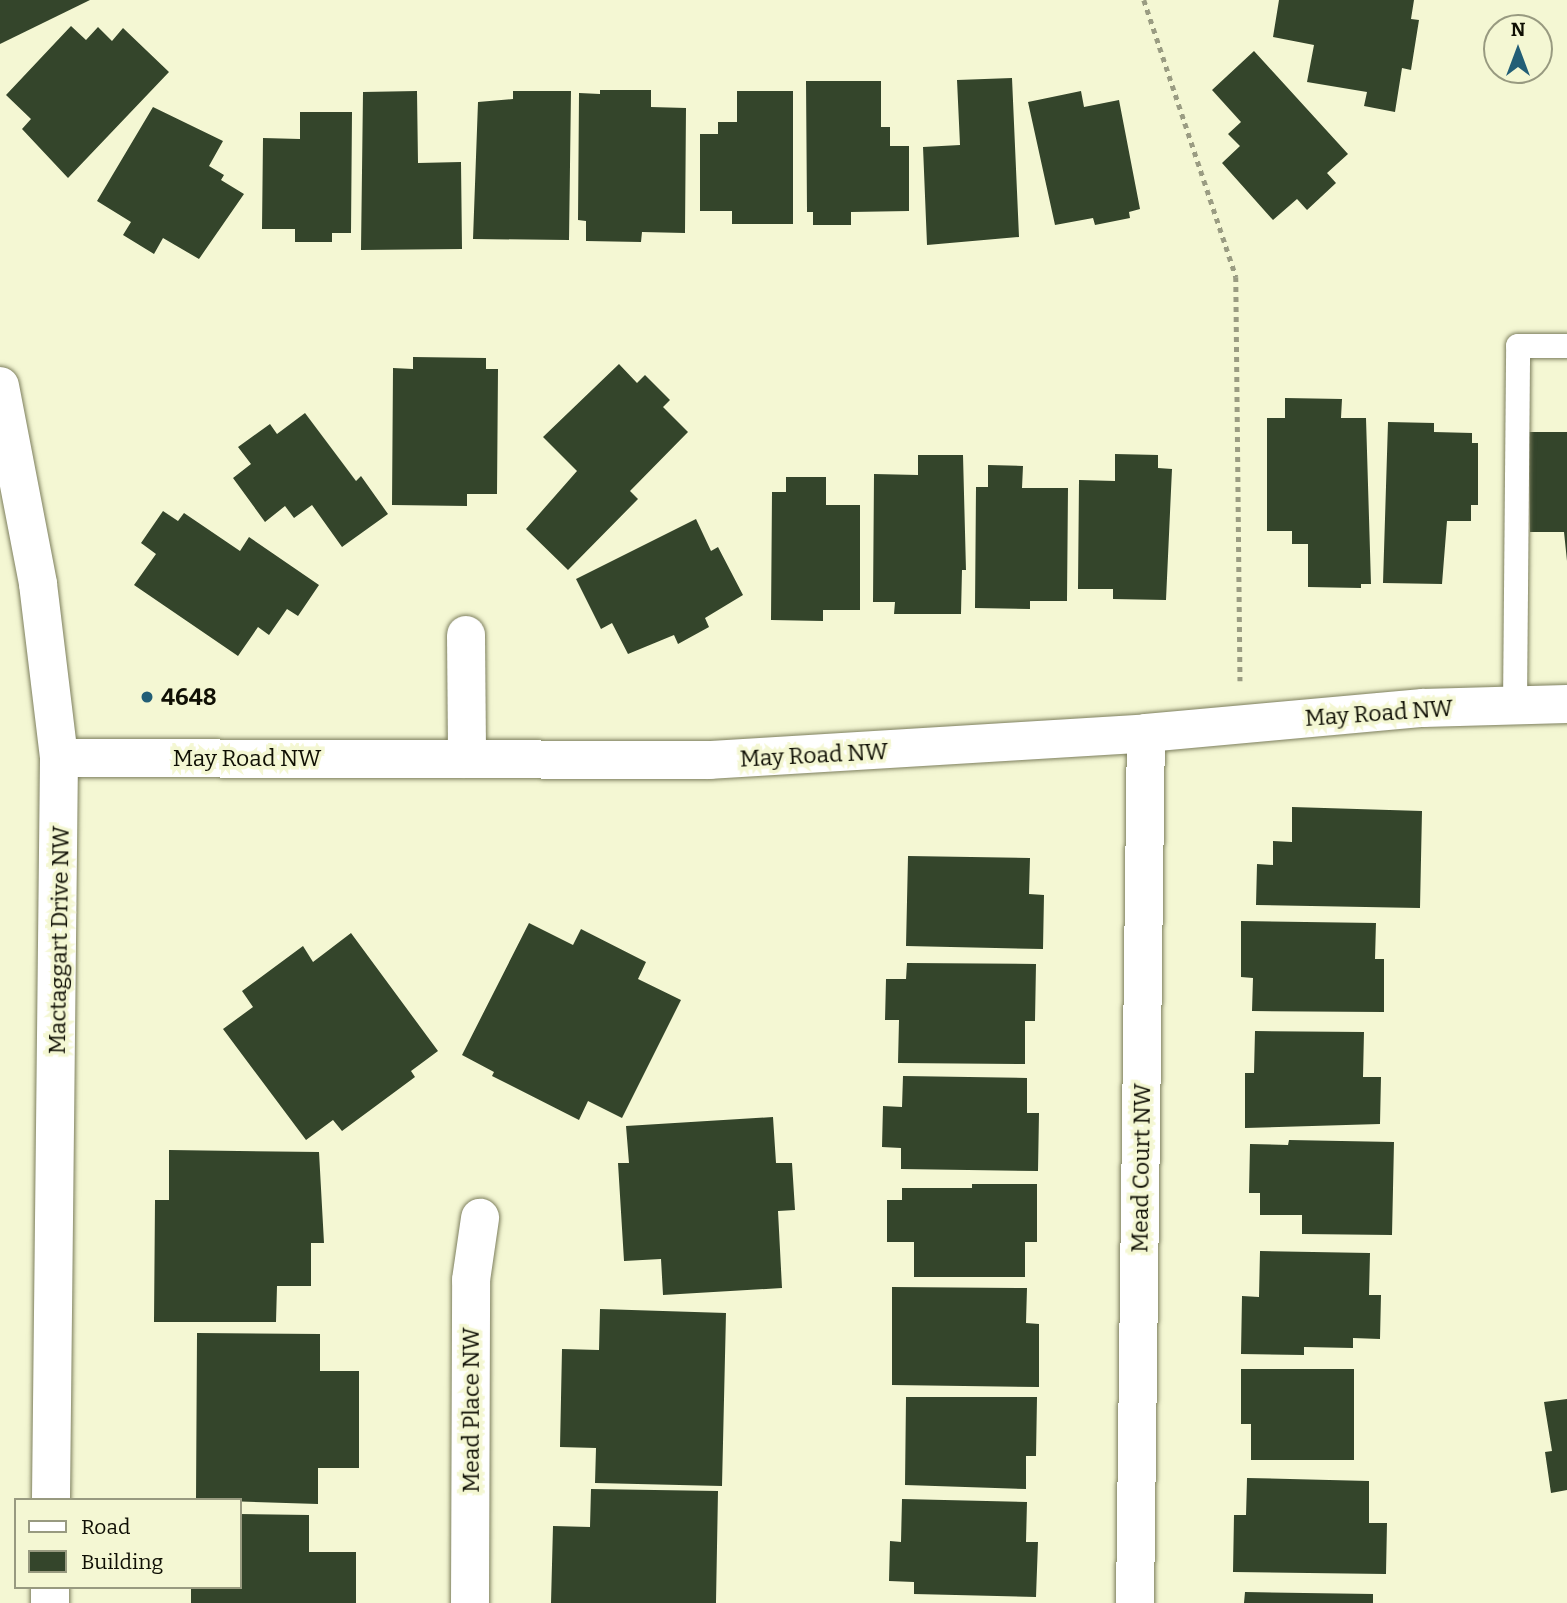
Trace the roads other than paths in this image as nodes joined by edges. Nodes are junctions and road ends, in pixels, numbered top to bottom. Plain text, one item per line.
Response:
1 (1567, 346) edge
2 (0, 386) edge
3 (466, 635) dead end
4 (1567, 704) edge
5 (1515, 706) junction
6 (1146, 733) junction
7 (59, 758) junction
8 (467, 759) junction
9 (480, 1218) dead end
10 (51, 1498) edge
11 (470, 1603) edge
12 (1135, 1603) edge

1 - 5 lane
2 - 7 street, Mactaggart Drive NW
3 - 8 street
4 - 5 street, May Road NW
5 - 6 street, May Road NW
6 - 8 street, May Road NW
6 - 12 street, Mead Court NW
7 - 8 street, May Road NW
7 - 10 street, Mactaggart Drive NW
9 - 11 street, Mead Place NW

